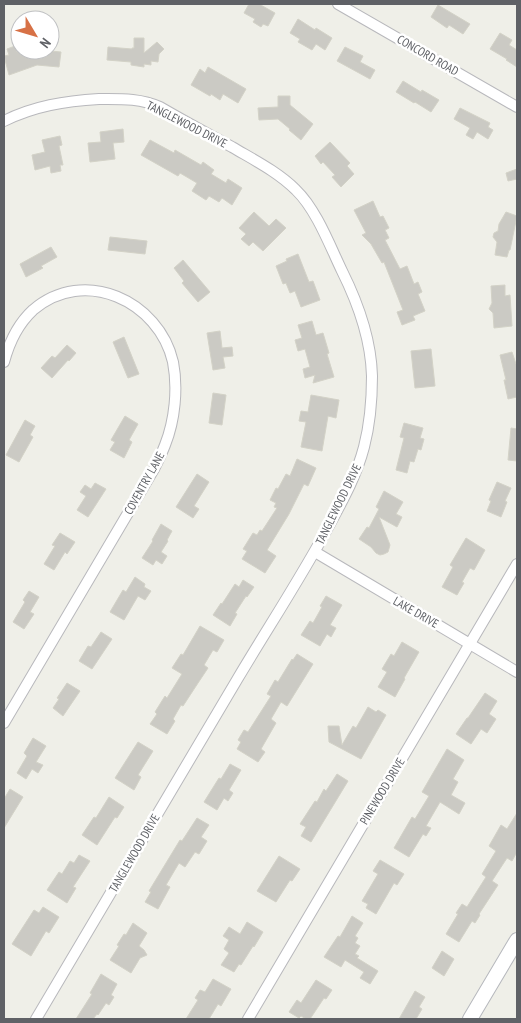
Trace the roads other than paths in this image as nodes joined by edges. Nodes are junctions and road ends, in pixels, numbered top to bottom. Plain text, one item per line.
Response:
1 (338, 4) edge
2 (517, 107) edge
3 (4, 121) edge
4 (4, 362) edge
5 (315, 552) junction
6 (517, 564) edge
7 (470, 644) junction
8 (517, 672) edge
9 (4, 723) edge
10 (517, 940) edge
11 (36, 1019) edge
12 (248, 1019) edge
13 (470, 1019) edge

1 - 2 street, CONCORD ROAD
3 - 5 street, TANGLEWOOD DRIVE
4 - 9 street, COVENTRY LANE
5 - 7 street, LAKE DRIVE
5 - 11 street, TANGLEWOOD DRIVE
6 - 7 street, PINEWOOD DRIVE
7 - 8 street, LAKE DRIVE
7 - 12 street, PINEWOOD DRIVE
10 - 13 main road

